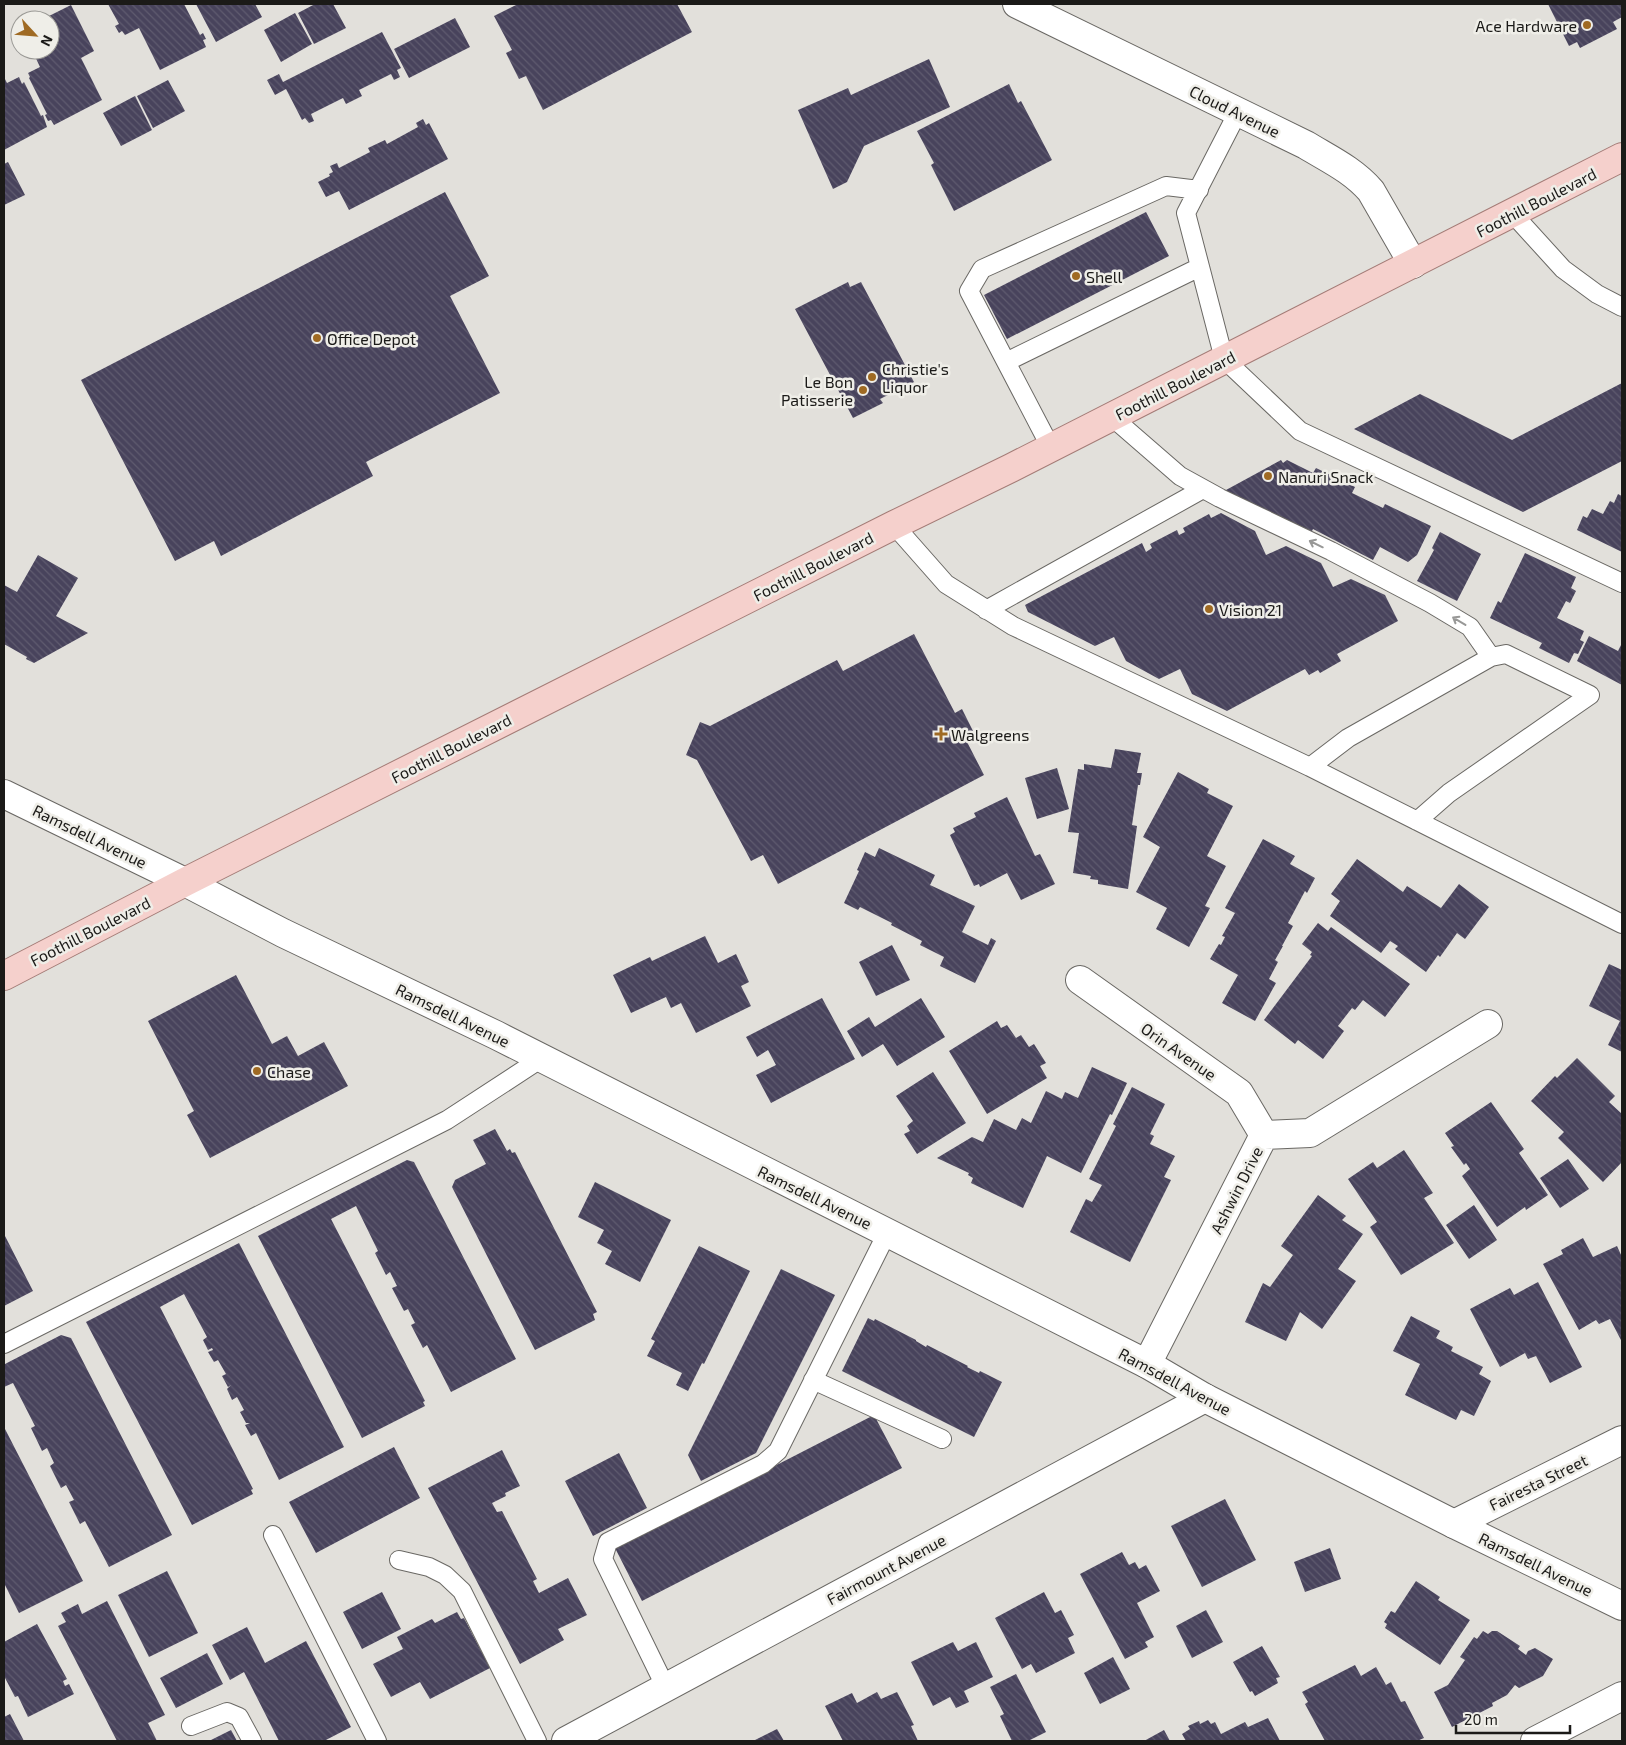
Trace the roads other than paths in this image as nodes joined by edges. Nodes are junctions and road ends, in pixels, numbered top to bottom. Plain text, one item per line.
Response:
1 (1017, 4) edge
2 (1238, 112) junction
3 (1622, 157) edge
4 (1198, 190) junction
5 (1513, 214) junction
6 (1414, 264) junction
7 (1200, 267) junction
8 (1622, 307) edge
9 (1224, 359) junction
10 (1006, 362) junction
11 (1112, 417) junction
12 (1051, 448) junction
13 (1203, 489) junction
14 (894, 525) junction
15 (1622, 583) edge
16 (986, 610) junction
17 (1491, 657) junction
18 (1310, 767) junction
19 (4, 794) edge
20 (1417, 821) junction
21 (185, 882) junction
22 (1622, 924) edge
23 (4, 976) edge
24 (1080, 980) dead end
25 (1488, 1024) dead end
26 (542, 1058) junction
27 (1264, 1135) junction
28 (887, 1233) junction
29 (4, 1344) edge
30 (1147, 1364) junction
31 (813, 1380) junction
32 (1205, 1398) junction
33 (942, 1439) dead end
34 (1622, 1440) edge
35 (1454, 1524) junction
36 (273, 1535) dead end
37 (399, 1560) dead end
38 (1622, 1606) edge
39 (666, 1688) junction
40 (1622, 1696) edge
41 (191, 1726) dead end
42 (252, 1741) edge
43 (377, 1741) edge
44 (537, 1741) edge
45 (566, 1741) edge
46 (1535, 1741) edge

1 - 2 street, Cloud Avenue
2 - 4 lane
2 - 6 street, Cloud Avenue
3 - 5 main road, Foothill Boulevard
4 - 7 lane
4 - 10 lane
5 - 6 main road, Foothill Boulevard
5 - 8 lane
6 - 9 main road, Foothill Boulevard
7 - 9 lane
7 - 10 lane
9 - 11 main road, Foothill Boulevard
9 - 15 lane
10 - 12 lane
11 - 12 main road, Foothill Boulevard
11 - 13 lane
12 - 14 main road, Foothill Boulevard
13 - 16 lane
17 -> 13 lane
14 - 16 lane
14 - 21 main road, Foothill Boulevard
16 - 18 lane
17 - 18 lane
17 - 20 lane
18 - 20 lane
19 - 21 street, Ramsdell Avenue
20 - 22 lane
21 - 23 main road, Foothill Boulevard
21 - 26 street, Ramsdell Avenue
24 - 27 street, Orin Avenue
25 - 27 street, Ashwin Drive
26 - 28 street, Ramsdell Avenue
26 - 29 lane
27 - 30 street, Ashwin Drive
28 - 30 street, Ramsdell Avenue
28 - 31 lane
30 - 32 street, Ramsdell Avenue
31 - 33 lane
31 - 39 lane
32 - 35 street, Ramsdell Avenue
32 - 39 street, Fairmount Avenue
34 - 35 street, Fairesta Street
35 - 38 street, Ramsdell Avenue
36 - 43 lane
37 - 44 lane
39 - 45 street, Fairmount Avenue
40 - 46 street
41 - 42 lane

